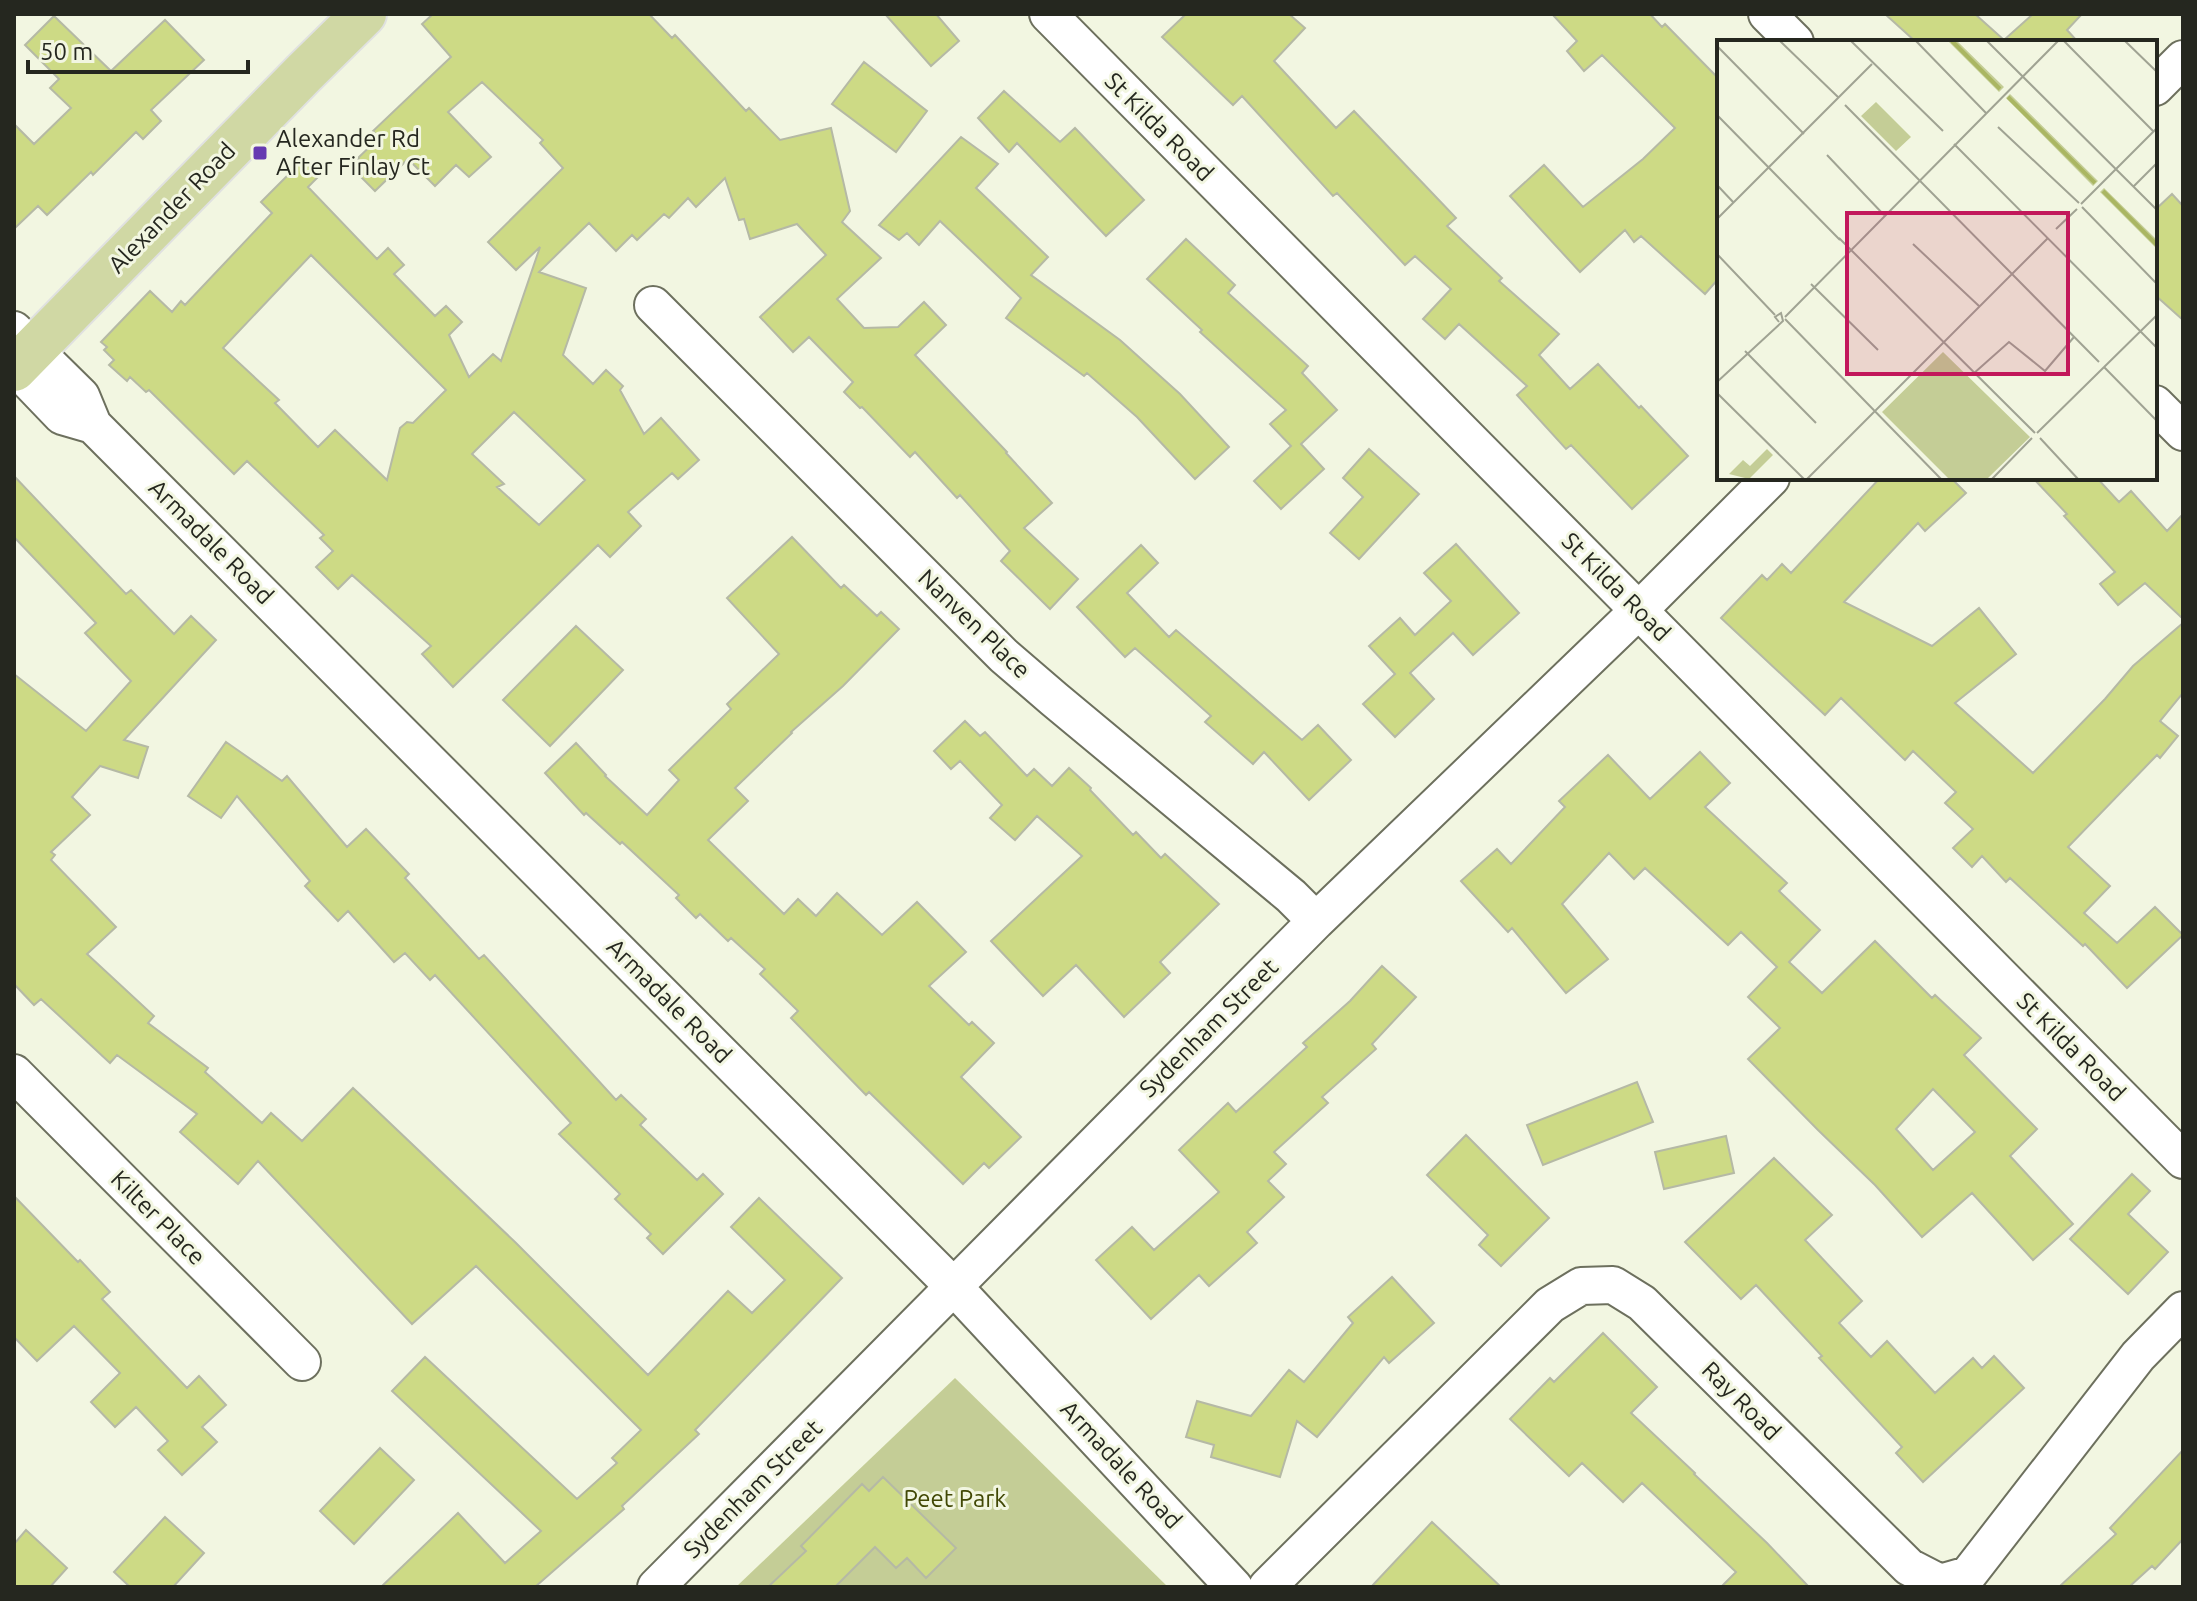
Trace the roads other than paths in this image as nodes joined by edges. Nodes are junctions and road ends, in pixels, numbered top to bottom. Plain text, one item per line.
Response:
1 (329, 14) edge
2 (364, 14) edge
3 (1048, 14) edge
4 (1767, 14) edge
5 (1793, 40) edge
6 (2183, 59) edge
7 (2157, 85) edge
8 (653, 305) dead end
9 (17, 351) edge
10 (2157, 406) edge
11 (2183, 432) edge
12 (1769, 480) edge
13 (1639, 610) junction
14 (1316, 921) junction
15 (14, 1073) edge
16 (2183, 1160) edge
17 (954, 1287) junction
18 (2183, 1310) edge
19 (302, 1362) dead end
20 (656, 1587) edge
21 (1234, 1587) edge
22 (1267, 1587) edge

1 - 9 main road, Alexander Road
2 - 9 main road, Alexander Road
3 - 13 street, St Kilda Road
4 - 5 street
6 - 7 street
8 - 14 street, Nanven Place
9 - 17 street, Armadale Road
10 - 11 street
12 - 13 street, Sydenham Street
13 - 14 street, Sydenham Street
13 - 16 street, St Kilda Road
14 - 17 street, Sydenham Street
15 - 19 street, Kilter Place
17 - 20 street, Sydenham Street
17 - 21 street, Armadale Road
18 - 22 street, Ray Road

